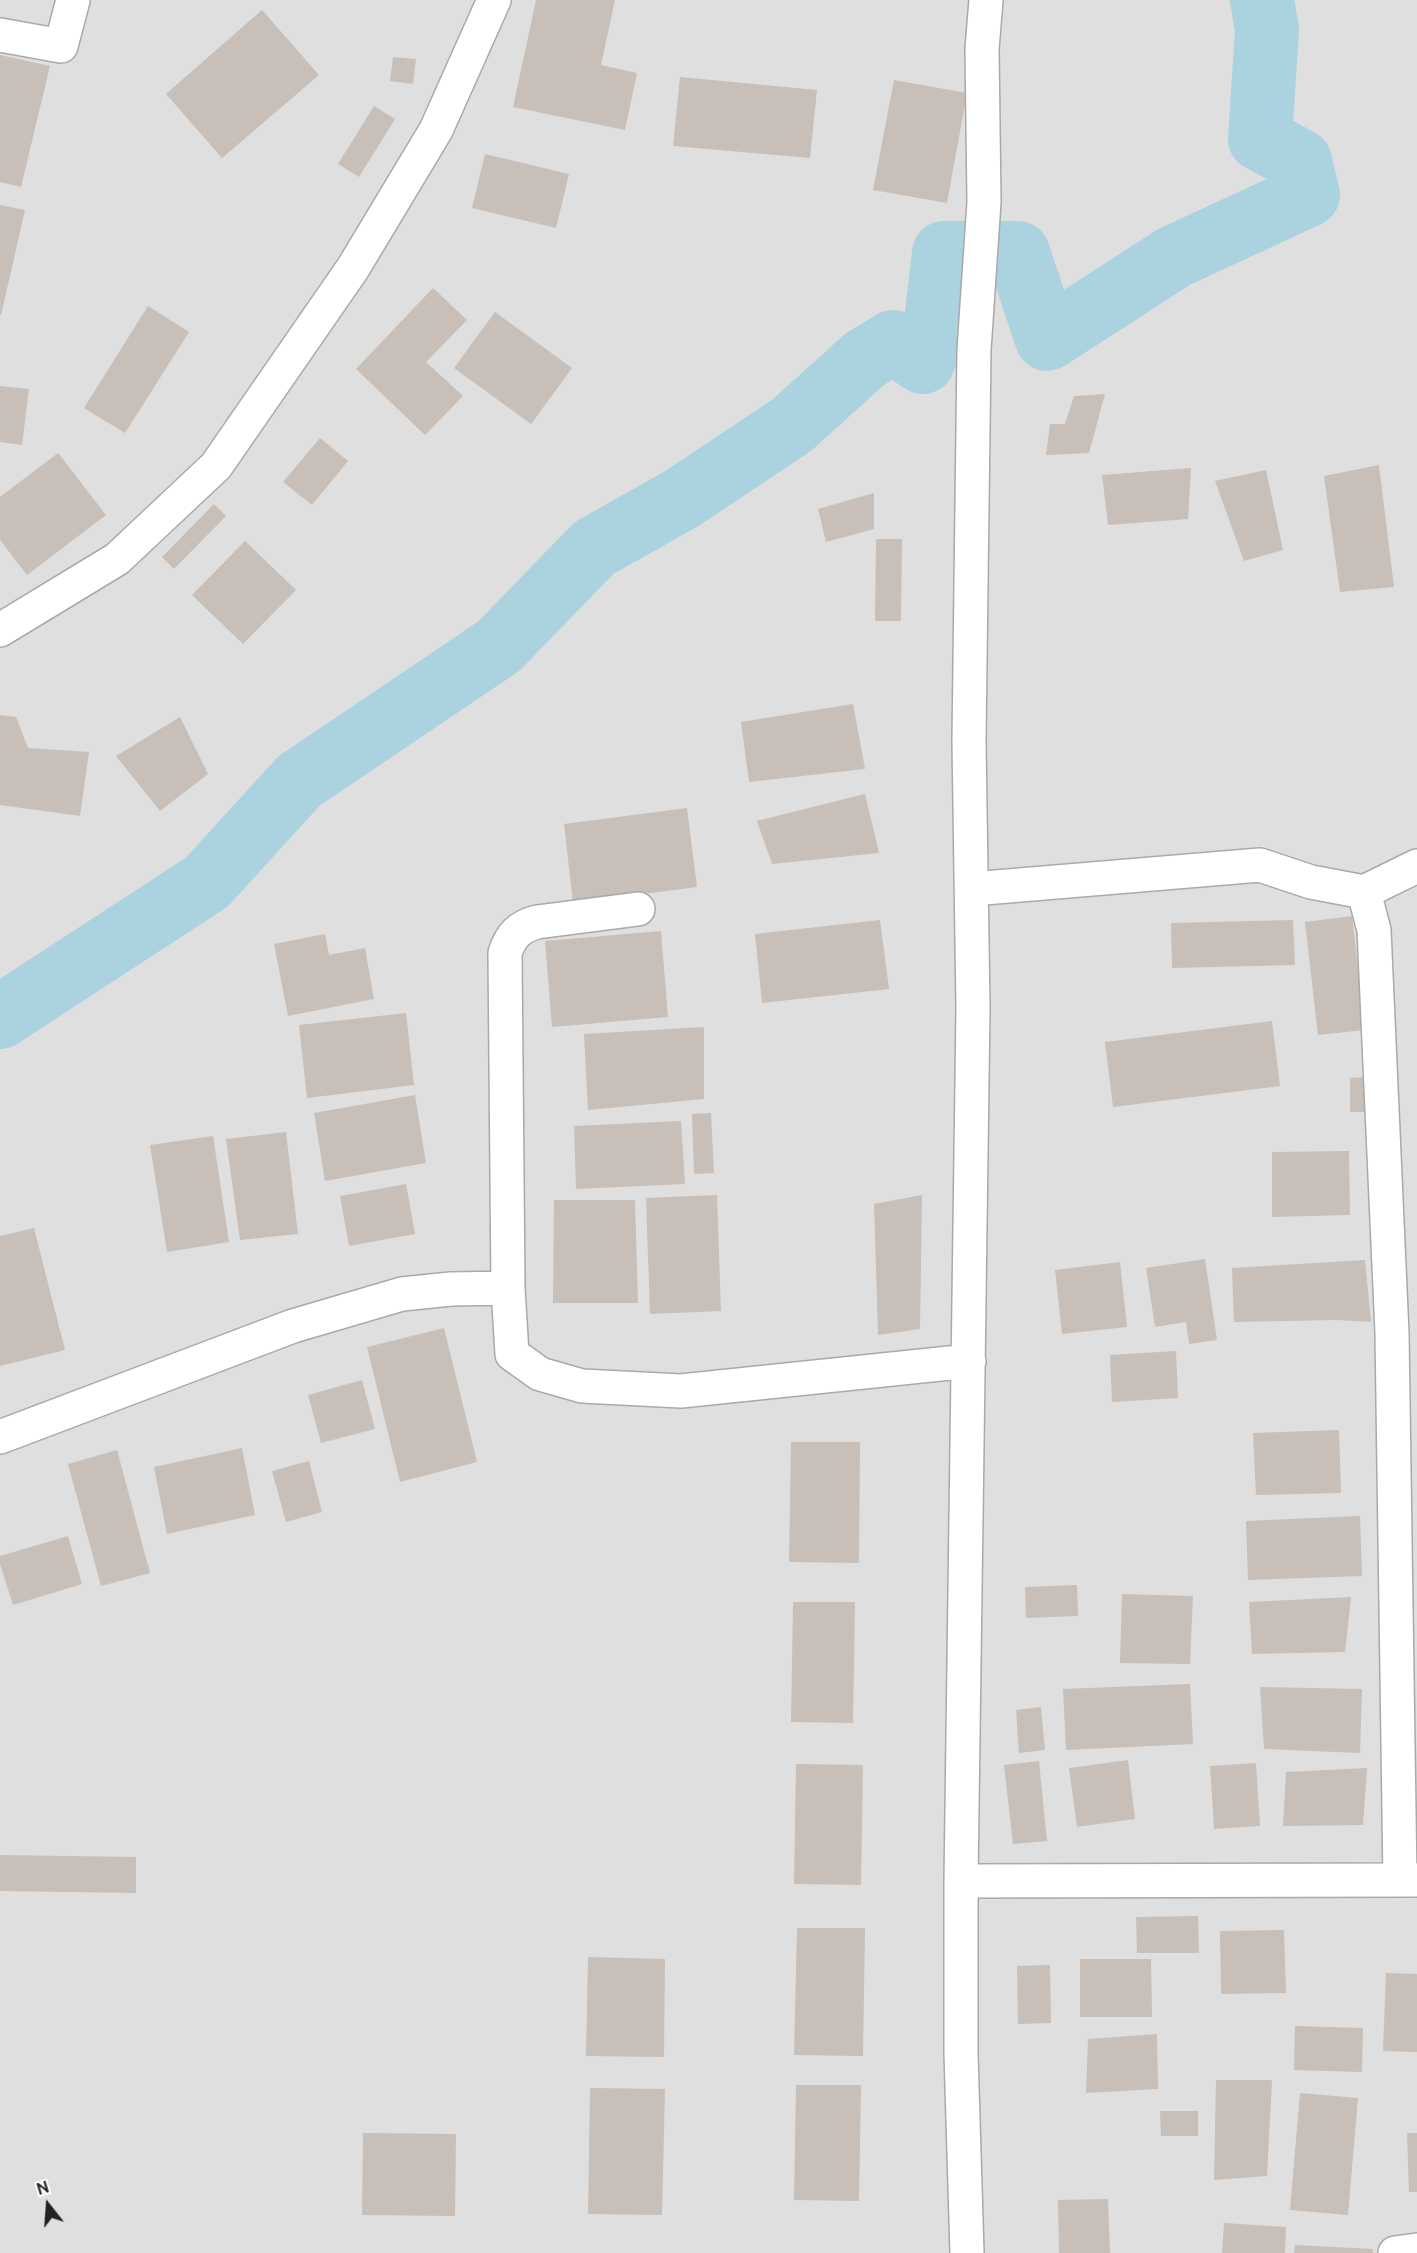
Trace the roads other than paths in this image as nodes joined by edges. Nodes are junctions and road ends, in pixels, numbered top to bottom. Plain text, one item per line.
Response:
1 (73, 0) edge
2 (494, 0) edge
3 (986, 0) edge
4 (0, 35) edge
5 (0, 630) edge
6 (1417, 866) edge
7 (972, 888) junction
8 (1364, 892) junction
9 (638, 909) dead end
10 (508, 1288) junction
11 (969, 1361) junction
12 (0, 1437) edge
13 (1408, 1880) edge
14 (961, 1881) junction
15 (1417, 2250) edge
16 (967, 2253) edge
17 (1395, 2253) edge

1 - 4 street
2 - 5 street
3 - 7 street
6 - 8 street
7 - 8 street
7 - 11 street
8 - 13 street
9 - 10 street
10 - 11 street
10 - 12 street
11 - 14 street
13 - 14 street
14 - 16 street
15 - 17 street

